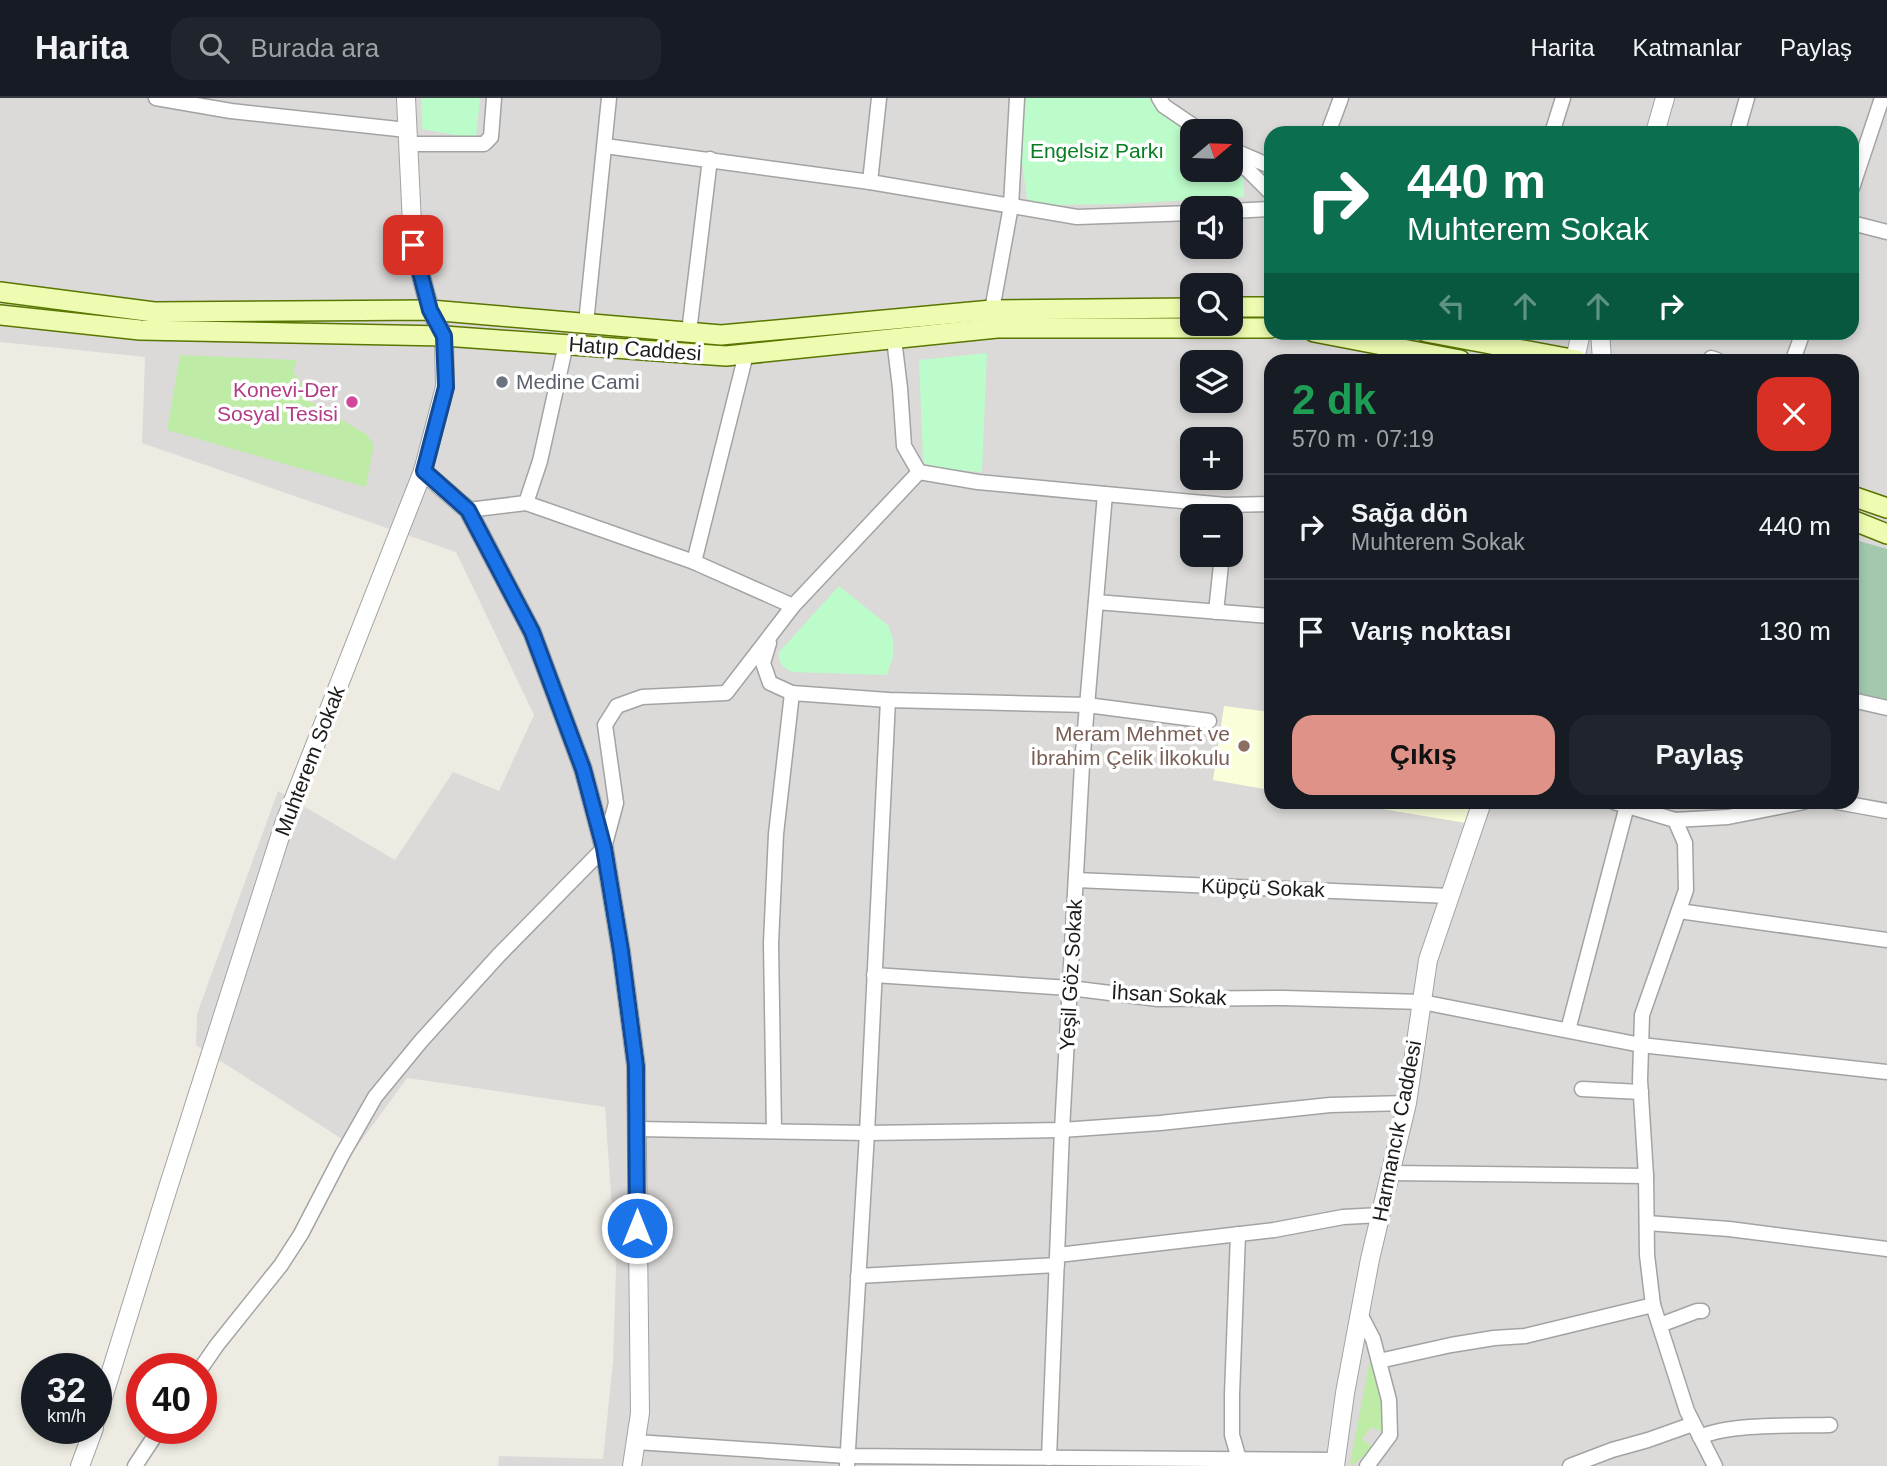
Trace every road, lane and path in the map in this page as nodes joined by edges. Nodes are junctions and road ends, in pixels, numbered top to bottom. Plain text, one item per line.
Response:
1 (156, 98) edge
2 (406, 98) edge
3 (494, 98) edge
4 (609, 98) edge
5 (878, 98) edge
6 (1017, 98) edge
7 (1159, 98) edge
8 (1341, 98) edge
9 (1563, 98) edge
10 (1665, 98) edge
11 (1747, 98) edge
12 (1882, 98) edge
13 (1183, 119) edge
14 (1331, 126) edge
15 (1554, 126) edge
16 (1657, 126) edge
17 (1739, 126) edge
18 (408, 137) junction
19 (605, 146) junction
20 (1243, 156) edge
21 (710, 159) junction
22 (1243, 164) edge
23 (1264, 164) edge
24 (1859, 167) edge
25 (870, 182) junction
26 (1264, 185) edge
27 (1011, 206) junction
28 (1264, 209) edge
29 (1243, 210) edge
30 (1180, 213) edge
31 (1859, 225) edge
32 (1887, 232) edge
33 (0, 292) edge
34 (1243, 307) edge
35 (1264, 307) edge
36 (1180, 308) edge
37 (430, 310) junction
38 (992, 310) junction
39 (0, 315) edge
40 (586, 323) junction
41 (1264, 328) edge
42 (689, 332) junction
43 (444, 336) junction
44 (894, 339) junction
45 (1346, 340) edge
46 (1469, 340) edge
47 (566, 344) junction
48 (746, 354) junction
49 (1402, 354) edge
50 (1544, 354) edge
51 (424, 471) junction
52 (919, 472) junction
53 (1105, 494) junction
54 (1859, 498) edge
55 (526, 503) junction
56 (1180, 505) edge
57 (1264, 505) edge
58 (1243, 508) edge
59 (1887, 508) edge
60 (468, 510) junction
61 (1859, 523) edge
62 (1887, 534) edge
63 (694, 562) junction
64 (1221, 567) edge
65 (1096, 601) junction
66 (793, 606) junction
67 (1216, 612) junction
68 (1264, 616) edge
69 (771, 635) junction
70 (792, 693) junction
71 (888, 700) junction
72 (1859, 702) edge
73 (1087, 705) junction
74 (1887, 708) edge
75 (1209, 721) dead end
76 (1859, 806) edge
77 (1480, 809) edge
78 (1622, 809) edge
79 (1641, 809) edge
80 (1769, 809) edge
81 (1887, 811) edge
82 (1675, 820) junction
83 (604, 848) junction
84 (1076, 880) junction
85 (1450, 896) junction
86 (1679, 911) junction
87 (1887, 940) edge
88 (874, 975) junction
89 (1070, 988) junction
90 (1422, 1002) junction
91 (1568, 1030) junction
92 (1641, 1045) junction
93 (1887, 1072) edge
94 (1582, 1089) dead end
95 (1641, 1092) junction
96 (1407, 1102) junction
97 (637, 1129) junction
98 (1062, 1130) junction
99 (774, 1131) junction
100 (867, 1133) junction
101 (1390, 1173) junction
102 (1646, 1177) junction
103 (1381, 1215) junction
104 (1647, 1223) junction
105 (1237, 1234) junction
106 (1887, 1249) edge
107 (1058, 1260) junction
108 (858, 1276) junction
109 (1653, 1305) junction
110 (1702, 1311) dead end
111 (1360, 1314) junction
112 (1660, 1325) junction
113 (211, 1353) edge
114 (1379, 1360) junction
115 (112, 1368) edge
116 (1830, 1425) dead end
117 (1696, 1430) junction
118 (636, 1442) junction
119 (88, 1444) edge
120 (149, 1444) edge
121 (1049, 1458) junction
122 (1239, 1459) junction
123 (847, 1461) edge
124 (1158, 1462) edge
125 (1335, 1463) edge
126 (80, 1466) edge
127 (135, 1466) edge
128 (632, 1466) edge
129 (1367, 1466) edge
130 (1570, 1466) edge
131 (1715, 1466) edge

1 - 18 street
2 - 18 street, Muhterem Sokak
3 - 18 street
4 - 19 street
5 - 25 street
6 - 27 street
7 - 13 street
8 - 14 street
9 - 15 street
10 - 16 street
11 - 17 street
12 - 24 street
18 - 37 street, Muhterem Sokak
19 - 21 street
19 - 40 street
20 - 23 street
21 - 25 street
21 - 42 street
22 - 26 street
25 - 27 street
27 - 30 street
27 - 38 street
28 - 29 street
31 - 32 street
33 - 37 main road, Hatıp Caddesi
34 - 35 main road
36 - 38 main road, Hatıp Caddesi
37 - 40 main road, Hatıp Caddesi
37 - 43 street, Muhterem Sokak
38 - 42 main road, Hatıp Caddesi
39 - 43 main road, Hatıp Caddesi
40 - 42 main road, Hatıp Caddesi
41 - 44 main road, Hatıp Caddesi
43 - 47 main road, Hatıp Caddesi
43 - 51 street, Muhterem Sokak
44 - 48 main road, Hatıp Caddesi
44 - 52 street
45 - 49 main road
46 - 50 main road
47 - 48 main road, Hatıp Caddesi
47 - 55 street
48 - 63 street
51 - 60 street
51 - 115 street, Muhterem Sokak
52 - 53 street
52 - 66 street
53 - 56 street
53 - 65 street, Yeşil Göz Sokak
54 - 59 main road
55 - 60 street
55 - 63 street
57 - 58 street
60 - 83 street
61 - 62 main road
63 - 66 street
64 - 67 street
65 - 67 street
65 - 73 street, Yeşil Göz Sokak
66 - 69 street
67 - 68 street
69 - 70 street
69 - 83 street
70 - 71 street
70 - 99 street
71 - 73 street
71 - 88 street
72 - 74 street
73 - 75 street
73 - 84 street, Yeşil Göz Sokak
76 - 81 street
77 - 85 street, Harmancık Caddesi
78 - 91 street
79 - 82 street
80 - 82 street
82 - 86 street
83 - 97 street
83 - 113 street
84 - 85 street, Küpçü Sokak
84 - 89 street, Yeşil Göz Sokak
85 - 90 street, Harmancık Caddesi
86 - 87 street
86 - 92 street
88 - 89 street, İhsan Sokak
88 - 100 street
89 - 90 street, İhsan Sokak
89 - 98 street, Yeşil Göz Sokak
90 - 91 street, İhsan Sokak
90 - 96 street, Harmancık Caddesi
91 - 92 street, İhsan Sokak
92 - 93 street, İhsan Sokak
92 - 95 street
94 - 95 street
95 - 102 street
96 - 98 street
96 - 101 street, Harmancık Caddesi
97 - 99 street
97 - 118 street
98 - 100 street
98 - 107 street, Yeşil Göz Sokak
99 - 100 street
100 - 108 street
101 - 102 street
101 - 103 street, Harmancık Caddesi
102 - 104 street
103 - 105 street
103 - 111 street, Harmancık Caddesi
104 - 106 street
104 - 109 street
105 - 107 street
105 - 122 street
107 - 108 street
107 - 121 street, Yeşil Göz Sokak
108 - 123 street
109 - 112 street
109 - 114 street
110 - 112 street
111 - 114 street
111 - 125 street, Harmancık Caddesi
112 - 117 street
114 - 129 street
116 - 117 street
117 - 130 street
117 - 131 street
118 - 123 street
118 - 128 street
119 - 126 street
120 - 127 street
121 - 123 street
121 - 124 street
122 - 124 street
122 - 125 street

